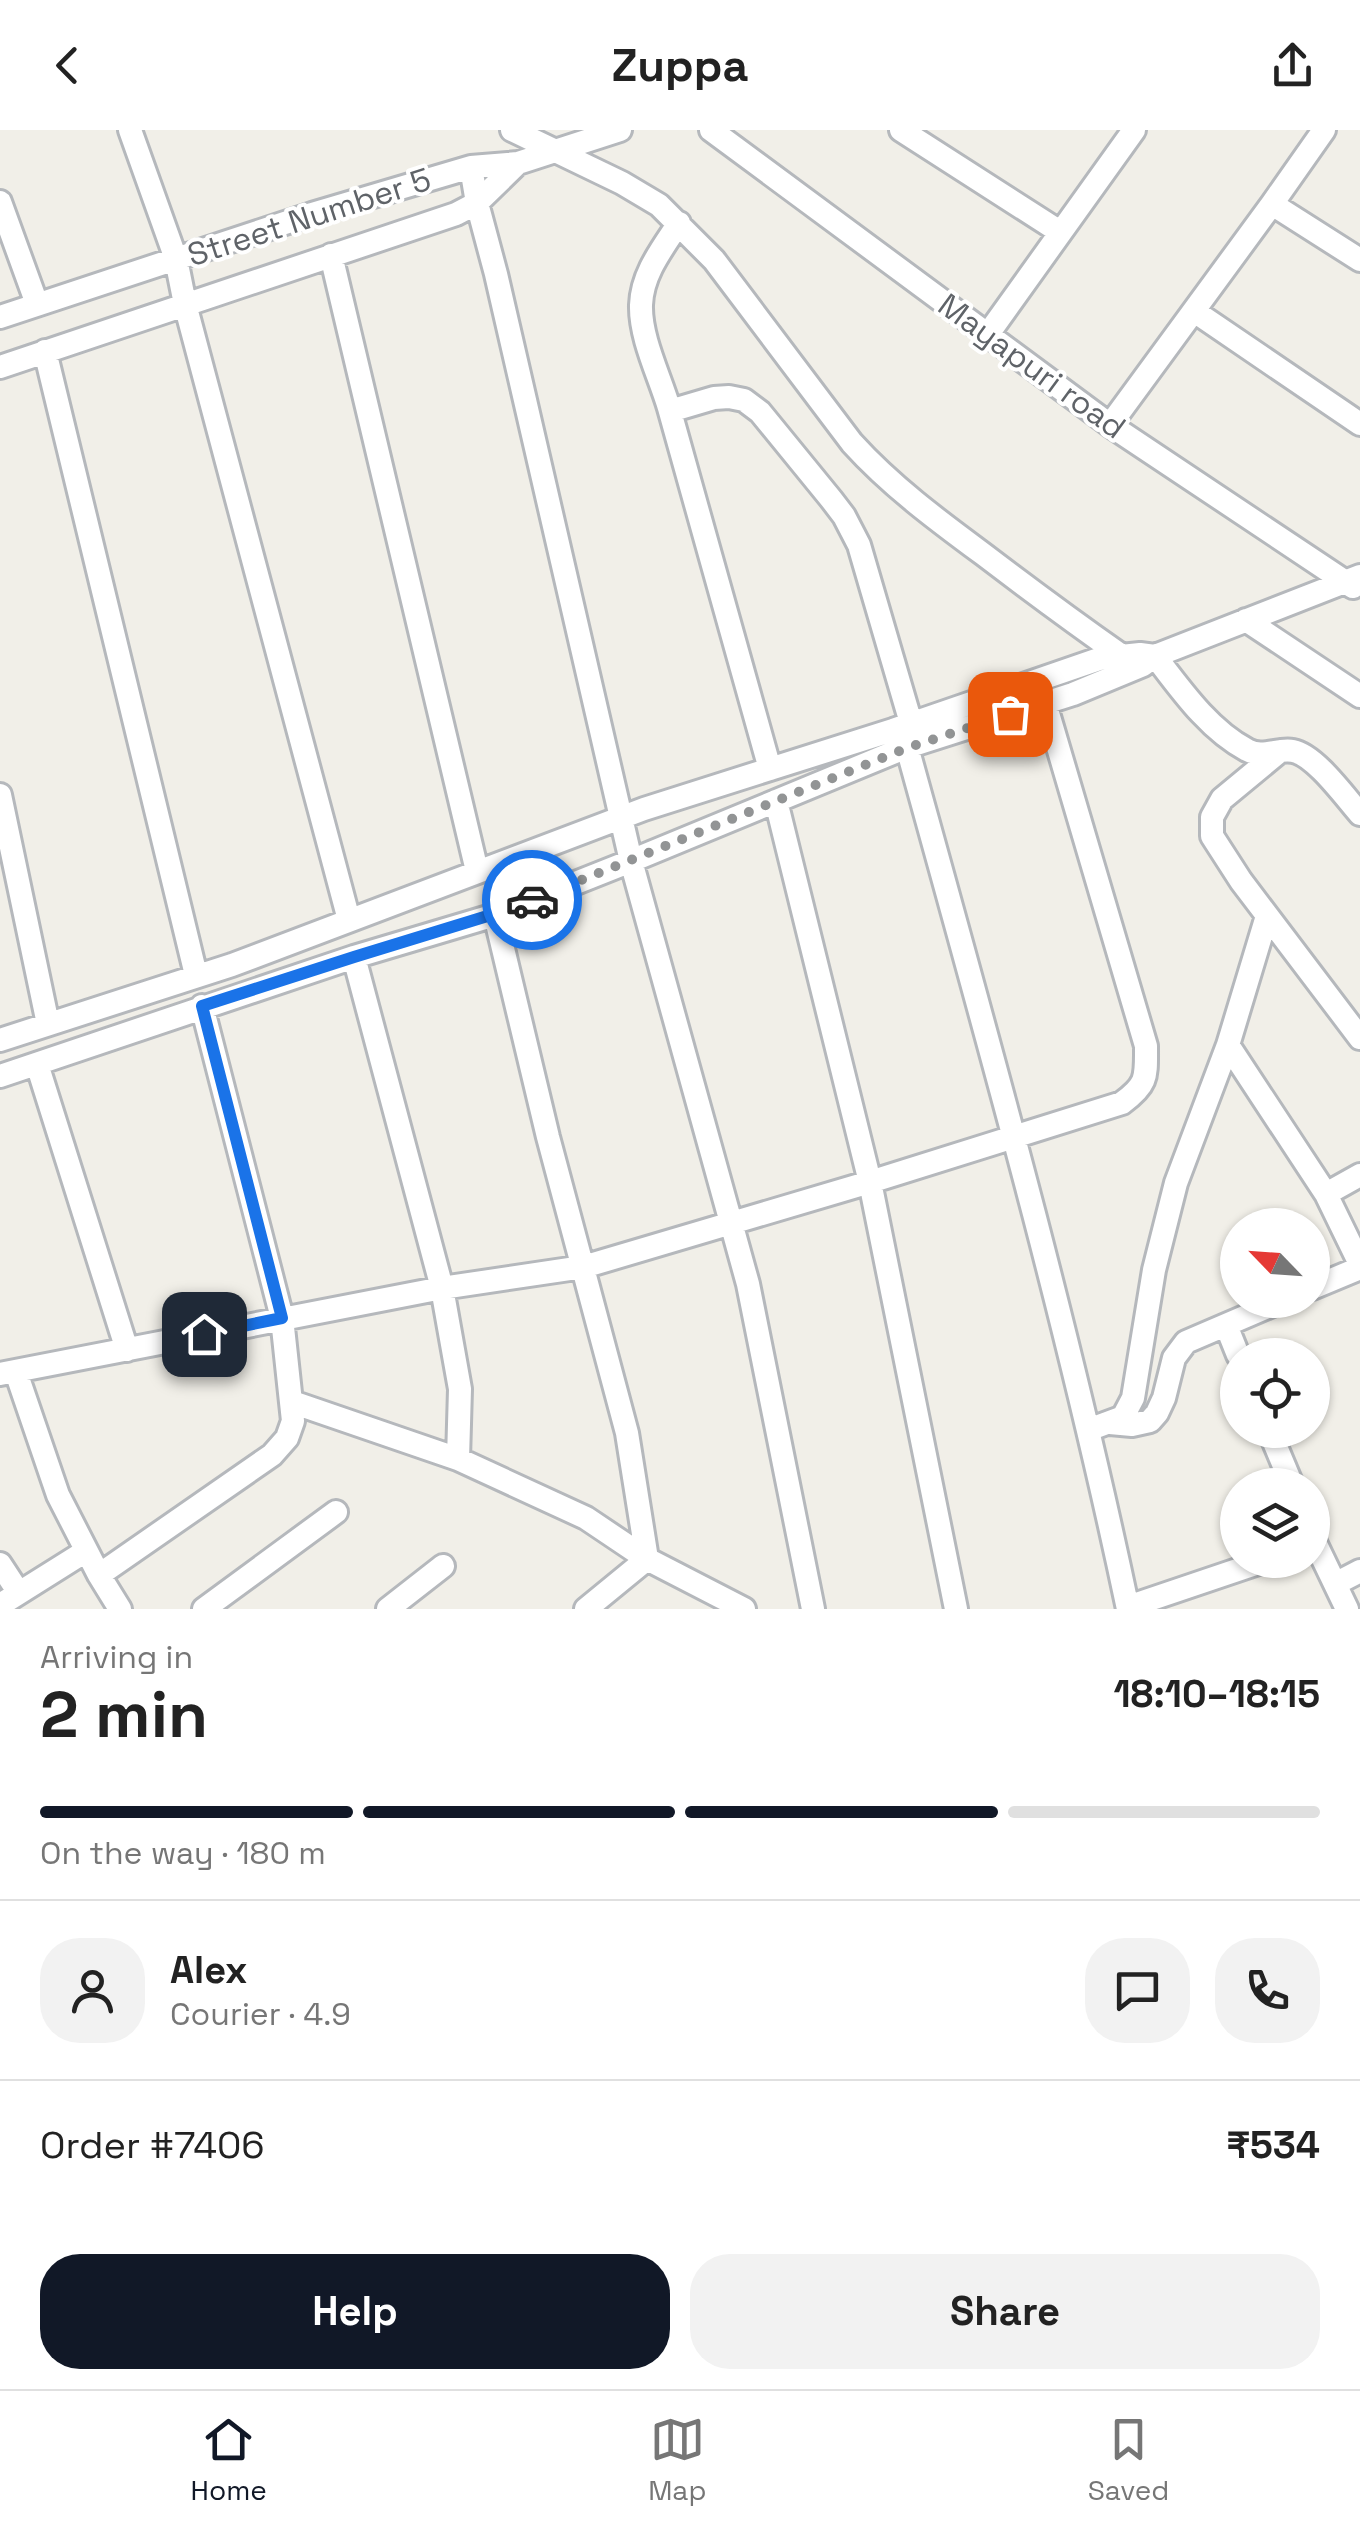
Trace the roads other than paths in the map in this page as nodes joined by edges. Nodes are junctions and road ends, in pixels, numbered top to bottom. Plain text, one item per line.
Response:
1 (130, 130) edge
2 (512, 130) edge
3 (620, 130) edge
4 (711, 130) edge
5 (900, 130) edge
6 (1134, 130) edge
7 (1324, 130) edge
8 (554, 151) junction
9 (518, 163) junction
10 (471, 168) junction
11 (0, 202) edge
12 (477, 203) junction
13 (1272, 204) junction
14 (679, 224) junction
15 (1060, 232) junction
16 (330, 255) junction
17 (176, 260) junction
18 (1360, 260) edge
19 (37, 304) junction
20 (185, 304) junction
21 (1194, 311) junction
22 (0, 316) edge
23 (988, 334) junction
24 (45, 352) junction
25 (0, 367) edge
26 (670, 411) junction
27 (1360, 424) edge
28 (1110, 425) junction
29 (1355, 583) edge
30 (1246, 620) junction
31 (1122, 656) junction
32 (1155, 656) junction
33 (1360, 696) edge
34 (1044, 703) junction
35 (912, 723) junction
36 (907, 748) junction
37 (1280, 751) junction
38 (770, 769) junction
39 (0, 795) edge
40 (776, 801) junction
41 (1357, 807) edge
42 (621, 818) junction
43 (631, 861) junction
44 (478, 872) junction
45 (494, 914) junction
46 (1267, 916) junction
47 (348, 920) junction
48 (354, 957) junction
49 (196, 975) junction
50 (202, 1006) junction
51 (48, 1024) junction
52 (1360, 1038) edge
53 (0, 1040) edge
54 (1228, 1045) junction
55 (36, 1064) junction
56 (0, 1076) edge
57 (1014, 1137) junction
58 (1360, 1175) edge
59 (870, 1182) junction
60 (1326, 1194) junction
61 (732, 1222) junction
62 (584, 1266) junction
63 (1360, 1266) edge
64 (1330, 1280) edge
65 (442, 1288) junction
66 (282, 1318) junction
67 (1240, 1318) edge
68 (1226, 1324) junction
69 (1231, 1338) edge
70 (127, 1350) junction
71 (8, 1373) edge
72 (292, 1402) junction
73 (1099, 1426) junction
74 (458, 1459) junction
75 (336, 1512) dead end
76 (86, 1552) junction
77 (647, 1559) junction
78 (0, 1564) edge
79 (443, 1566) dead end
80 (1360, 1571) edge
81 (1330, 1574) edge
82 (99, 1575) junction
83 (1220, 1576) edge
84 (1335, 1584) junction
85 (9, 1599) edge
86 (719, 1603) edge
87 (1128, 1608) edge
88 (120, 1609) edge
89 (204, 1609) edge
90 (388, 1609) edge
91 (586, 1609) edge
92 (744, 1609) edge
93 (813, 1609) edge
94 (956, 1609) edge
95 (1347, 1609) edge

1 - 17 street
2 - 8 street
3 - 8 street, Street Number 5
4 - 23 street, Mayapuri road
5 - 15 street
6 - 15 street
7 - 13 street
8 - 9 street, Street Number 5
8 - 14 street
9 - 10 street, Street Number 5
9 - 12 street
10 - 12 street
10 - 17 street, Street Number 5
11 - 19 street
12 - 16 street
12 - 42 street
13 - 18 street
13 - 21 street
14 - 26 street
14 - 31 street
15 - 23 street
16 - 20 street
16 - 44 street
17 - 19 street, Street Number 5
17 - 20 street
19 - 22 street, Street Number 5
20 - 24 street
20 - 47 street
21 - 27 street
21 - 28 street
23 - 28 street, Mayapuri road
24 - 25 street
24 - 49 street
26 - 35 street
26 - 38 street
28 - 29 street, Mayapuri road
29 - 30 street
30 - 32 street
30 - 33 street
31 - 32 street
31 - 35 street
32 - 34 street
32 - 37 street
34 - 36 street
34 - 57 street
35 - 38 street
36 - 40 street
36 - 57 street
37 - 41 street
37 - 46 street
38 - 42 street
39 - 51 street
40 - 43 street
40 - 59 street
42 - 43 street
42 - 44 street
43 - 45 street
43 - 61 street
44 - 47 street
45 - 48 street
45 - 62 street
46 - 52 street
46 - 54 street
47 - 49 street
48 - 50 street
48 - 65 street
49 - 51 street
50 - 55 street
50 - 66 street
51 - 53 street
54 - 60 street
54 - 73 street
55 - 56 street
55 - 70 street
57 - 59 street
57 - 73 street
58 - 60 street
59 - 61 street
59 - 94 street
60 - 63 street
61 - 62 street
61 - 93 street
62 - 65 street
62 - 77 street
63 - 64 street
65 - 66 street
65 - 74 street
66 - 70 street
66 - 72 street
67 - 68 street
68 - 69 street
68 - 73 street
70 - 71 street
71 - 76 street
72 - 74 street
72 - 82 street
73 - 87 street
74 - 77 street
75 - 89 street
76 - 82 street
76 - 85 street
77 - 86 street
77 - 91 street
78 - 85 street
79 - 90 street
80 - 84 street
81 - 84 street
82 - 88 street
83 - 87 street
84 - 95 street
86 - 92 street

